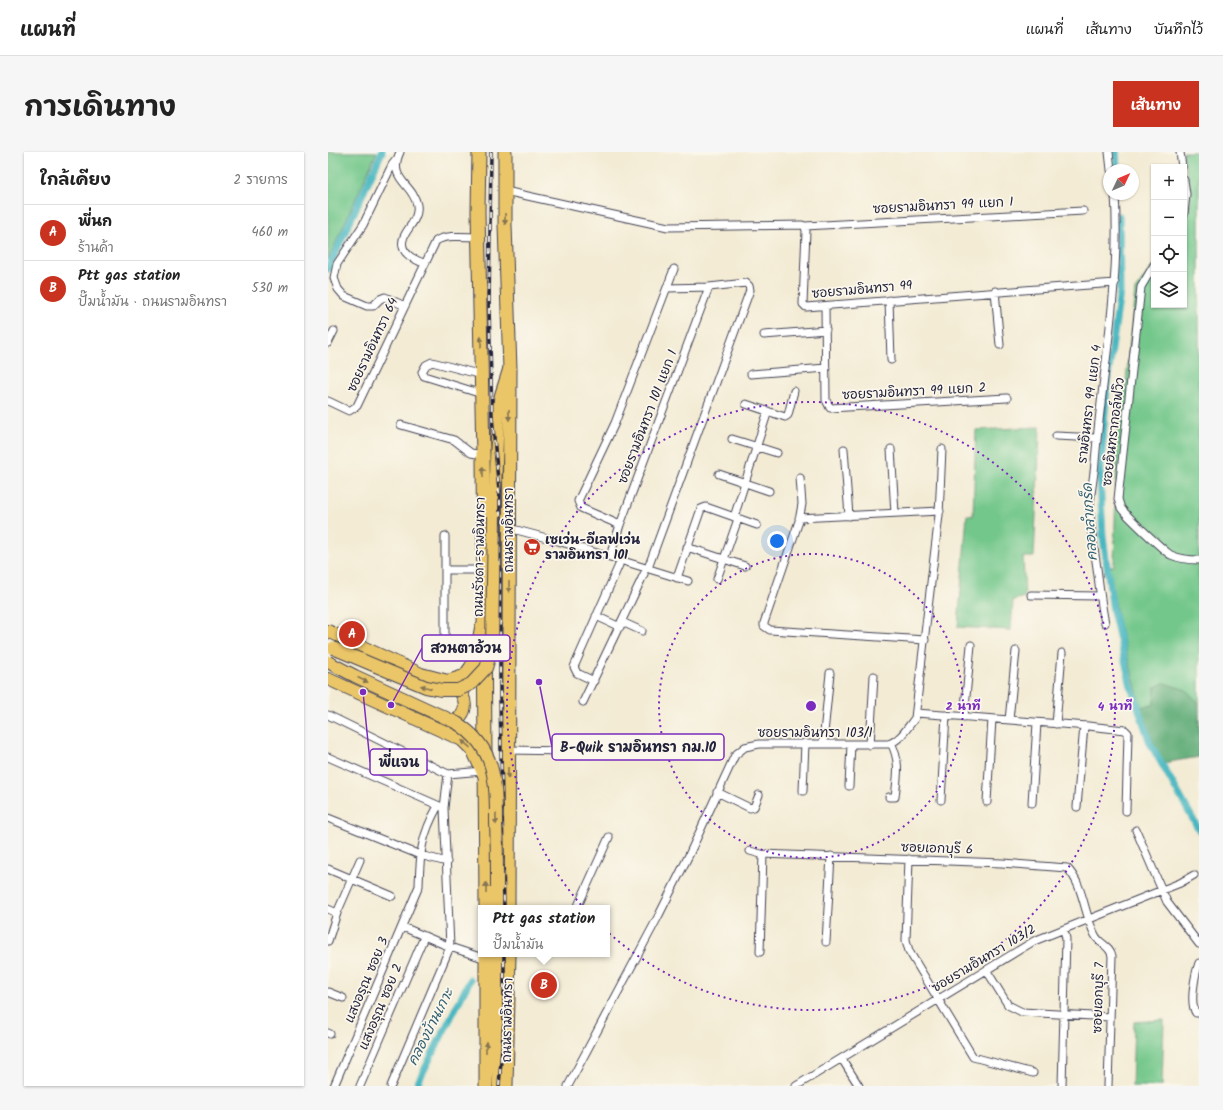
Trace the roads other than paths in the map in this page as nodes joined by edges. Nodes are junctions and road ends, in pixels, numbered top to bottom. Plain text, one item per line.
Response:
1 (400, 152) edge
2 (471, 152) edge
3 (479, 152) edge
4 (506, 152) edge
5 (1109, 152) edge
6 (1180, 152) edge
7 (396, 160) junction
8 (1110, 164) edge
9 (1182, 164) edge
10 (505, 191) junction
11 (1115, 200) edge
12 (478, 211) junction
13 (1083, 211) dead end
14 (804, 226) junction
15 (478, 237) junction
16 (425, 264) junction
17 (674, 269) dead end
18 (1151, 270) edge
19 (1115, 283) junction
20 (709, 287) junction
21 (667, 288) junction
22 (995, 291) junction
23 (889, 300) junction
24 (405, 306) junction
25 (825, 306) junction
26 (826, 330) junction
27 (334, 331) dead end
28 (764, 335) dead end
29 (328, 343) edge
30 (1000, 344) dead end
31 (890, 360) dead end
32 (826, 368) junction
33 (510, 369) junction
34 (751, 374) dead end
35 (482, 375) junction
36 (794, 391) dead end
37 (482, 394) junction
38 (1007, 398) dead end
39 (328, 401) edge
40 (746, 404) dead end
41 (768, 411) junction
42 (401, 425) dead end
43 (1056, 436) dead end
44 (1097, 438) junction
45 (732, 439) dead end
46 (757, 447) junction
47 (844, 449) dead end
48 (891, 449) dead end
49 (942, 449) dead end
50 (777, 453) dead end
51 (483, 455) junction
52 (719, 474) dead end
53 (800, 478) dead end
54 (745, 482) junction
55 (769, 491) dead end
56 (940, 511) junction
57 (895, 513) junction
58 (849, 516) junction
59 (736, 518) junction
60 (799, 518) junction
61 (620, 525) junction
62 (757, 525) dead end
63 (509, 528) junction
64 (445, 536) dead end
65 (687, 547) junction
66 (610, 556) junction
67 (724, 559) junction
68 (1199, 560) edge
69 (619, 565) dead end
70 (745, 566) dead end
71 (445, 570) junction
72 (484, 570) junction
73 (646, 571) junction
74 (677, 578) junction
75 (717, 579) dead end
76 (688, 581) dead end
77 (1031, 595) dead end
78 (1099, 596) junction
79 (484, 613) junction
80 (596, 616) junction
81 (1105, 623) dead end
82 (621, 624) junction
83 (642, 631) dead end
84 (328, 632) edge
85 (924, 640) junction
86 (445, 645) dead end
87 (971, 645) dead end
88 (330, 647) edge
89 (1016, 650) dead end
90 (1062, 652) dead end
91 (328, 662) edge
92 (830, 673) dead end
93 (874, 676) dead end
94 (328, 679) edge
95 (448, 681) junction
96 (594, 682) junction
97 (485, 694) junction
98 (508, 694) junction
99 (583, 702) dead end
100 (916, 713) junction
101 (328, 715) edge
102 (946, 715) junction
103 (964, 717) junction
104 (992, 719) junction
105 (1009, 720) junction
106 (1038, 723) junction
107 (429, 724) junction
108 (484, 724) junction
109 (1056, 724) junction
110 (508, 725) junction
111 (1084, 726) junction
112 (805, 743) junction
113 (823, 743) junction
114 (891, 743) junction
115 (851, 744) junction
116 (870, 745) junction
117 (508, 750) junction
118 (567, 751) dead end
119 (328, 757) edge
120 (448, 774) junction
121 (484, 774) junction
122 (849, 786) dead end
123 (803, 791) dead end
124 (717, 792) junction
125 (484, 795) junction
126 (759, 795) dead end
127 (889, 797) dead end
128 (941, 800) dead end
129 (508, 801) junction
130 (987, 802) dead end
131 (1032, 804) dead end
132 (441, 807) junction
133 (1077, 808) dead end
134 (1126, 812) dead end
135 (328, 818) edge
136 (1136, 830) dead end
137 (609, 837) dead end
138 (750, 851) dead end
139 (420, 854) junction
140 (763, 854) junction
141 (831, 856) junction
142 (360, 860) dead end
143 (909, 860) junction
144 (447, 862) junction
145 (328, 869) edge
146 (1194, 875) dead end
147 (353, 880) junction
148 (1161, 890) junction
149 (392, 896) dead end
150 (486, 905) edge
151 (497, 905) edge
152 (508, 905) edge
153 (578, 905) edge
154 (328, 909) edge
155 (337, 913) junction
156 (1089, 919) junction
157 (403, 927) junction
158 (1064, 929) junction
159 (424, 937) junction
160 (328, 941) edge
161 (826, 942) dead end
162 (1199, 944) edge
163 (450, 947) junction
164 (760, 952) dead end
165 (478, 953) edge
166 (490, 957) edge
167 (490, 957) edge
168 (509, 957) edge
169 (1199, 963) edge
170 (987, 970) junction
171 (328, 992) edge
172 (343, 998) dead end
173 (938, 1000) junction
174 (1199, 1013) edge
175 (1064, 1014) junction
176 (1110, 1017) junction
177 (842, 1059) junction
178 (1033, 1073) dead end
179 (334, 1086) edge
180 (360, 1086) edge
181 (391, 1086) edge
182 (486, 1086) edge
183 (499, 1086) edge
184 (506, 1086) edge
185 (568, 1086) edge
186 (796, 1086) edge
187 (859, 1086) edge
188 (1062, 1086) edge
189 (1108, 1086) edge

1 - 7 street
2 - 12 highway
3 - 12 highway, ถนนรามอินทรา
4 - 10 highway, ถนนรามอินทรา
5 - 8 street
6 - 9 street
7 - 16 street
7 - 24 street
10 - 14 street
10 -> 33 highway, ถนนรามอินทรา
11 - 19 street, รามอินทรา 99 แยก 4
12 - 15 highway, ถนนรามอินทรา
13 - 14 street, ซอยรามอินทรา 99 แยก 1
14 - 25 street, ซอยรามอินทรา 99
15 - 16 street, ซอยรามอินทรา 64
35 -> 15 highway, ถนนรามอินทรา
16 - 24 street, ซอยรามอินทรา 64
17 - 21 street
18 - 68 street, ซอยอินทรากอล์ฟวิว
19 - 22 street, ซอยรามอินทรา 99
19 - 44 street, รามอินทรา 99 แยก 4
20 - 21 street
20 - 61 street, ซอยรามอินทรา 101 แยก 1
20 - 73 street
21 - 61 street
22 - 23 street, ซอยรามอินทรา 99
22 - 30 street
23 - 25 street, ซอยรามอินทรา 99
23 - 31 street
24 - 39 street, ซอยรามอินทรา 64
25 - 26 street, ซอยรามอินทรา 99 แยก 2
26 - 28 street
26 - 32 street, ซอยรามอินทรา 99 แยก 2
27 - 29 street
32 - 34 street
32 - 38 street, ซอยรามอินทรา 99 แยก 2
33 -> 63 highway, ถนนรามอินทรา
33 -> 88 main road, ถนนรัชดา-รามอินทรา, bridge
35 - 37 highway, ถนนรามอินทรา
35 - 37 street
36 - 41 street
37 - 51 highway, ถนนรามอินทรา
40 - 41 street
41 - 46 street
42 - 51 street
43 - 44 street
44 - 78 street, รามอินทรา 99 แยก 4
45 - 46 street
46 - 50 street
46 - 54 street
47 - 58 street
48 - 57 street
49 - 56 street, ซอยรามอินทรา 103/1
72 -> 51 highway, ถนนรามอินทรา
52 - 54 street
53 - 60 street
54 - 55 street
54 - 59 street
56 - 57 street
56 - 85 street, ซอยรามอินทรา 103/1
57 - 58 street
58 - 60 street
59 - 62 street
59 - 65 street
59 - 67 street
60 - 85 street
61 - 66 street, ซอยรามอินทรา 101 แยก 1
63 - 66 street
63 -> 98 highway, ถนนรามอินทรา
64 - 71 street
65 - 67 street
65 - 74 street
66 - 73 street
67 - 70 street
67 - 75 street
69 - 80 street
71 - 72 street
71 - 86 street
72 - 79 highway, ถนนรามอินทรา
73 - 74 street
73 - 82 street
74 - 76 street
77 - 78 street
78 - 81 street, รามอินทรา 99 แยก 4
79 - 95 main road, ถนนรัชดา-รามอินทรา
79 - 97 highway, ถนนรามอินทรา
80 - 82 street
80 - 96 street
82 - 83 street
82 - 96 street
84 - 95 main road
85 - 100 street, ซอยรามอินทรา 103/1
87 - 103 street
89 - 105 street
90 - 109 street
91 -> 151 main road, bridge
92 - 113 street
93 - 116 street
94 - 107 main road
95 - 107 main road
96 - 99 street
97 - 98 highway
97 - 108 highway, ถนนรามอินทรา
98 - 110 highway, ถนนรามอินทรา
100 - 102 street
100 - 114 street, ซอยรามอินทรา 103/1
101 - 120 street
102 - 103 street
102 - 128 street
103 - 104 street
104 - 105 street
104 - 130 street
105 - 106 street
106 - 109 street
106 - 131 street
121 -> 107 main road
108 - 110 highway
108 - 121 highway, ถนนรามอินทรา
109 - 111 street
110 - 117 highway, ถนนรามอินทรา
111 - 133 street
111 - 134 street
112 - 113 street, ซอยรามอินทรา 103/1
112 - 123 street
112 - 124 street, ซอยรามอินทรา 103/1
113 - 115 street, ซอยรามอินทรา 103/1
114 - 116 street, ซอยรามอินทรา 103/1
114 - 127 street
115 - 116 street, ซอยรามอินทรา 103/1
115 - 122 street
117 - 118 street
117 -> 129 highway, ถนนรามอินทรา
119 - 132 street
120 - 121 street
120 - 132 street
121 - 125 highway, ถนนรามอินทรา
124 - 126 street
124 - 185 street, ซอยรามอินทรา 103/1
125 - 129 highway
150 -> 125 highway, ถนนรามอินทรา
129 - 152 highway, ถนนรามอินทรา
132 - 139 street, แสงอรุณ ซอย 3
132 - 144 street
135 - 139 street
136 - 148 street
137 - 153 street
138 - 140 street, ซอยเอกบุรี 6
139 - 144 street
139 - 157 street, แสงอรุณ ซอย 3
140 - 141 street, ซอยเอกบุรี 6
140 - 164 street
141 - 143 street, ซอยเอกบุรี 6
141 - 161 street
142 - 147 street
143 - 156 street, ซอยเอกบุรี 6
143 - 173 street
144 - 163 street
145 - 147 street
146 - 148 street, ซอยรามอินทรา 103/2
147 - 149 street
147 - 155 street
148 - 156 street, ซอยรามอินทรา 103/2
148 - 162 street
154 - 155 street
155 - 160 street
156 - 158 street, ซอยรามอินทรา 103/2
156 - 176 street, ซอยเอกบุรี 7
157 - 159 street
157 - 179 street, แสงอรุณ ซอย 3
158 - 170 street, ซอยรามอินทรา 103/2
158 - 175 street
159 - 163 street
159 - 180 street, แสงอรุณ ซอย 2
163 - 165 street
163 - 181 street
182 -> 166 highway, ถนนรามอินทรา
167 - 183 main road
168 - 184 highway, ถนนรามอินทรา
169 - 174 street
170 - 173 street, ซอยรามอินทรา 103/2
170 - 175 street
171 - 172 street
173 - 177 street, ซอยรามอินทรา 103/2
173 - 178 street
175 - 176 street
175 - 188 street
176 - 189 street, ซอยเอกบุรี 7
177 - 186 street, ซอยรามอินทรา 103/2
177 - 187 street

